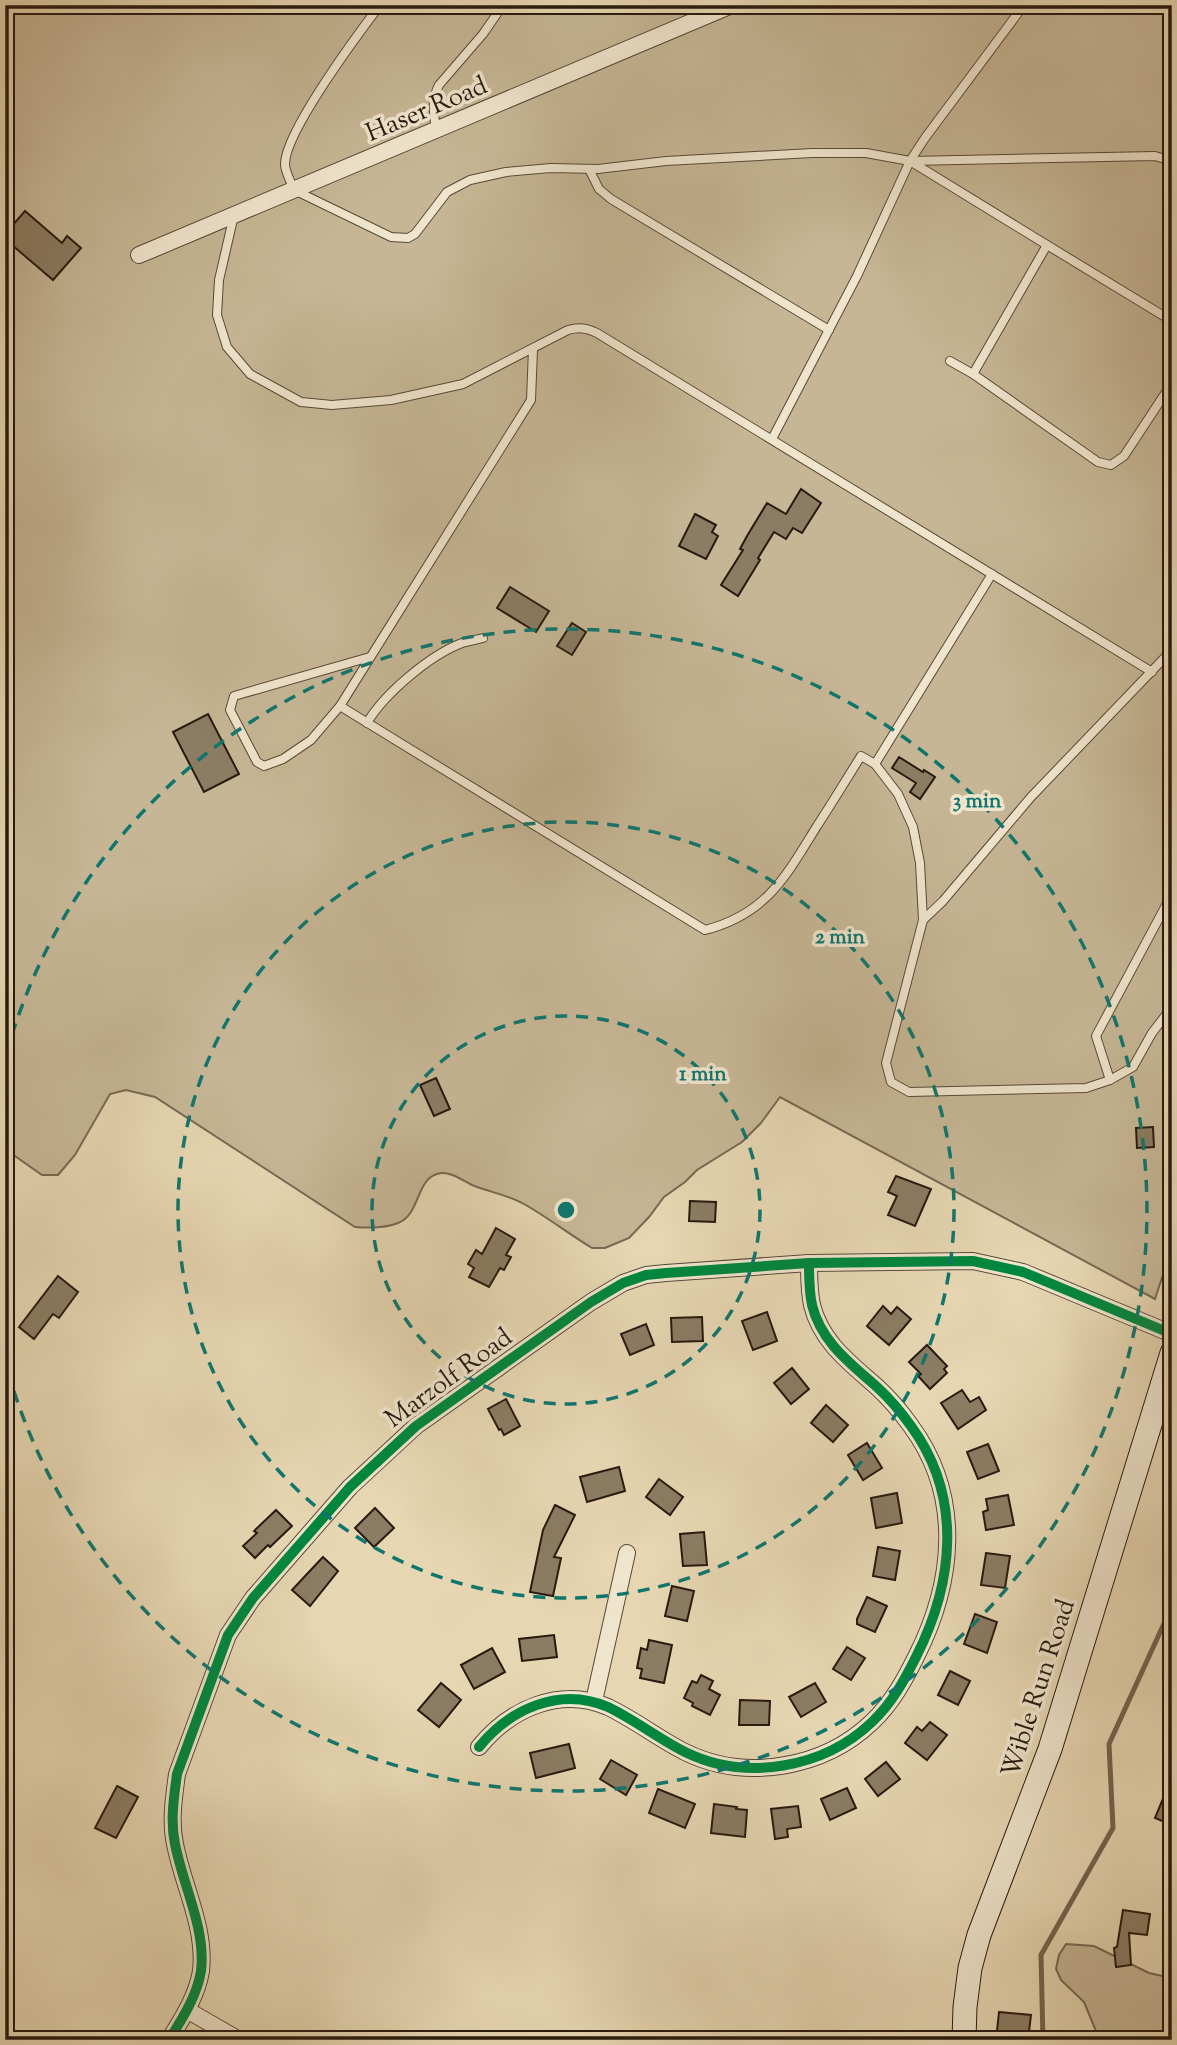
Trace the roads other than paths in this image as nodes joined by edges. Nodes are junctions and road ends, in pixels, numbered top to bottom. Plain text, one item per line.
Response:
1 (380, 5) edge
2 (503, 5) edge
3 (732, 5) edge
4 (1024, 5) edge
5 (436, 130) junction
6 (910, 161) junction
7 (1172, 161) edge
8 (589, 169) junction
9 (294, 190) junction
10 (234, 215) junction
11 (1046, 245) junction
12 (139, 255) dead end
13 (1172, 321) edge
14 (829, 330) junction
15 (533, 349) junction
16 (950, 361) dead end
17 (973, 374) junction
18 (1172, 383) edge
19 (772, 439) junction
20 (992, 574) junction
21 (483, 638) dead end
22 (1172, 650) edge
23 (370, 657) junction
24 (1152, 672) junction
25 (340, 706) junction
26 (367, 723) junction
27 (875, 764) junction
28 (1172, 894) edge
29 (923, 920) junction
30 (1172, 1007) edge
31 (1110, 1080) junction
32 (808, 1263) junction
33 (1172, 1334) edge
34 (1172, 1353) edge
35 (627, 1553) dead end
36 (594, 1701) junction
37 (479, 1747) dead end
38 (187, 2010) junction
39 (169, 2040) edge
40 (239, 2040) edge
41 (964, 2040) edge

1 - 9 lane
2 - 5 lane
3 - 5 street, Haser Road
4 - 6 lane
5 - 9 street, Haser Road
6 - 7 lane
6 - 8 lane
6 - 11 lane
6 - 14 lane
8 - 9 lane
8 - 14 lane
9 - 10 street, Haser Road
10 - 12 street, Haser Road
10 - 15 lane
11 - 13 lane
11 - 17 lane
14 - 19 lane
15 - 19 lane
15 - 23 lane
16 - 17 lane
17 - 18 lane
19 - 20 lane
20 - 24 lane
20 - 27 lane
21 - 26 lane
22 - 24 lane
23 - 25 lane
23 - 25 lane
24 - 29 lane
25 - 26 lane
26 - 27 lane
27 - 29 lane
28 - 31 lane
29 - 31 lane
30 - 31 lane
32 - 33 street, Marzolf Road
32 - 36 street
32 - 38 street, Marzolf Road
34 - 41 street, Wible Run Road
35 - 36 street
36 - 37 street
38 - 39 street, Marzolf Road
38 - 40 street

